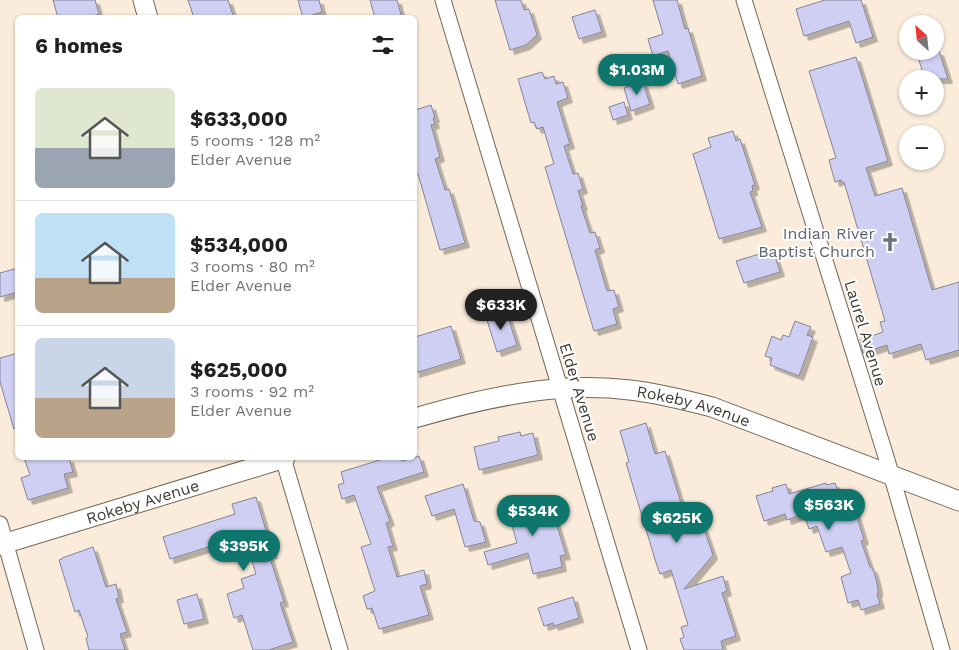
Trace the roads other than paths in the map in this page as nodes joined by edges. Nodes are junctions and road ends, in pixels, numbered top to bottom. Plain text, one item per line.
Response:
1 (143, 0) edge
2 (443, 0) edge
3 (744, 0) edge
4 (147, 15) edge
5 (561, 389) junction
6 (417, 417) edge
7 (277, 460) edge
8 (285, 460) edge
9 (892, 476) junction
10 (959, 501) edge
11 (0, 524) edge
12 (3, 544) edge
13 (36, 650) edge
14 (340, 650) edge
15 (639, 650) edge
16 (942, 650) edge

1 - 4 street
2 - 5 street, Elder Avenue
3 - 9 street, Laurel Avenue
5 - 6 street, Rokeby Avenue
5 - 9 street, Rokeby Avenue
5 - 15 street, Elder Avenue
7 - 12 street, Rokeby Avenue
8 - 14 street
9 - 10 street, Rokeby Avenue
9 - 16 street, Laurel Avenue
11 - 12 street
12 - 13 street

